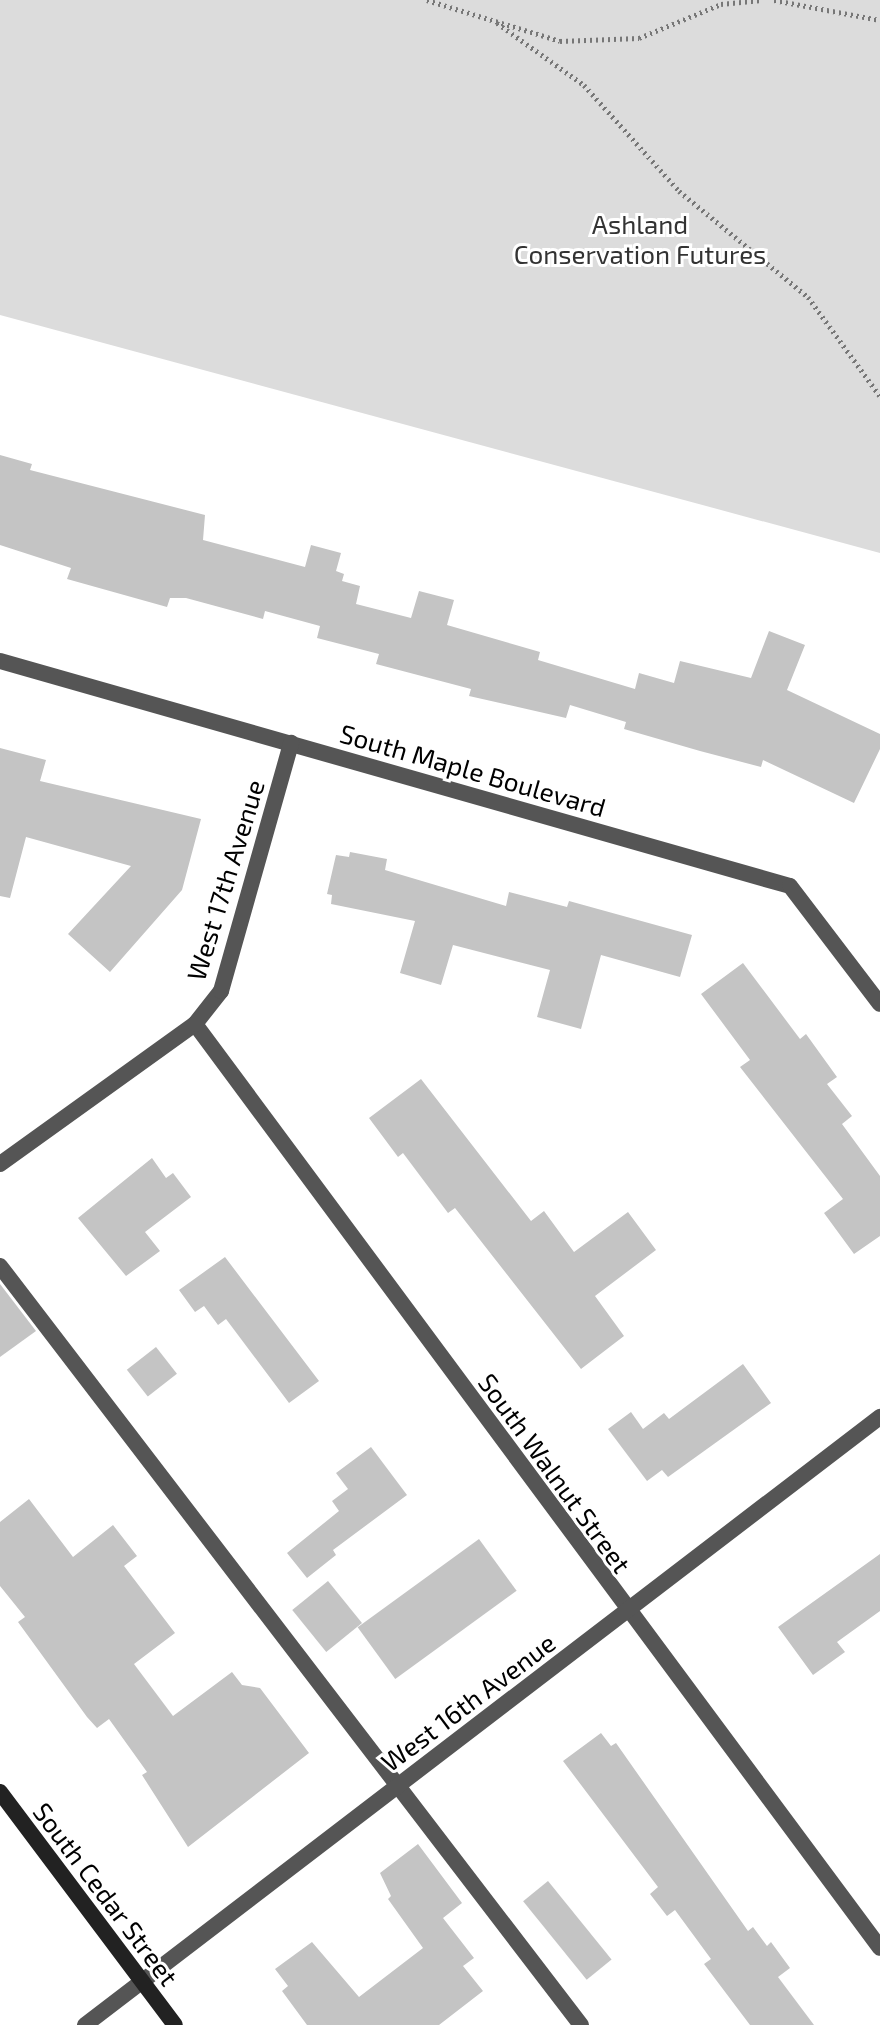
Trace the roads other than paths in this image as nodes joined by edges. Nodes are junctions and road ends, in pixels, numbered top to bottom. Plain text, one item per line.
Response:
1 (0, 661) edge
2 (291, 743) junction
3 (880, 1004) edge
4 (195, 1024) junction
5 (0, 1164) edge
6 (0, 1266) edge
7 (880, 1417) edge
8 (626, 1611) junction
9 (398, 1785) junction
10 (0, 1792) edge
11 (880, 1948) edge
12 (142, 1982) junction
13 (85, 2025) edge
14 (175, 2025) edge
15 (581, 2025) edge

1 - 2 street, South Maple Boulevard
2 - 3 street, South Maple Boulevard
2 - 4 street, West 17th Avenue
4 - 5 street, West 17th Avenue
4 - 8 street, South Walnut Street
6 - 9 street
7 - 8 street, West 16th Avenue
8 - 9 street, West 16th Avenue
8 - 11 street, South Walnut Street
9 - 12 street, West 16th Avenue
9 - 15 street
10 - 12 main road, South Cedar Street
12 - 13 street, West 16th Avenue
12 - 14 main road, South Cedar Street

